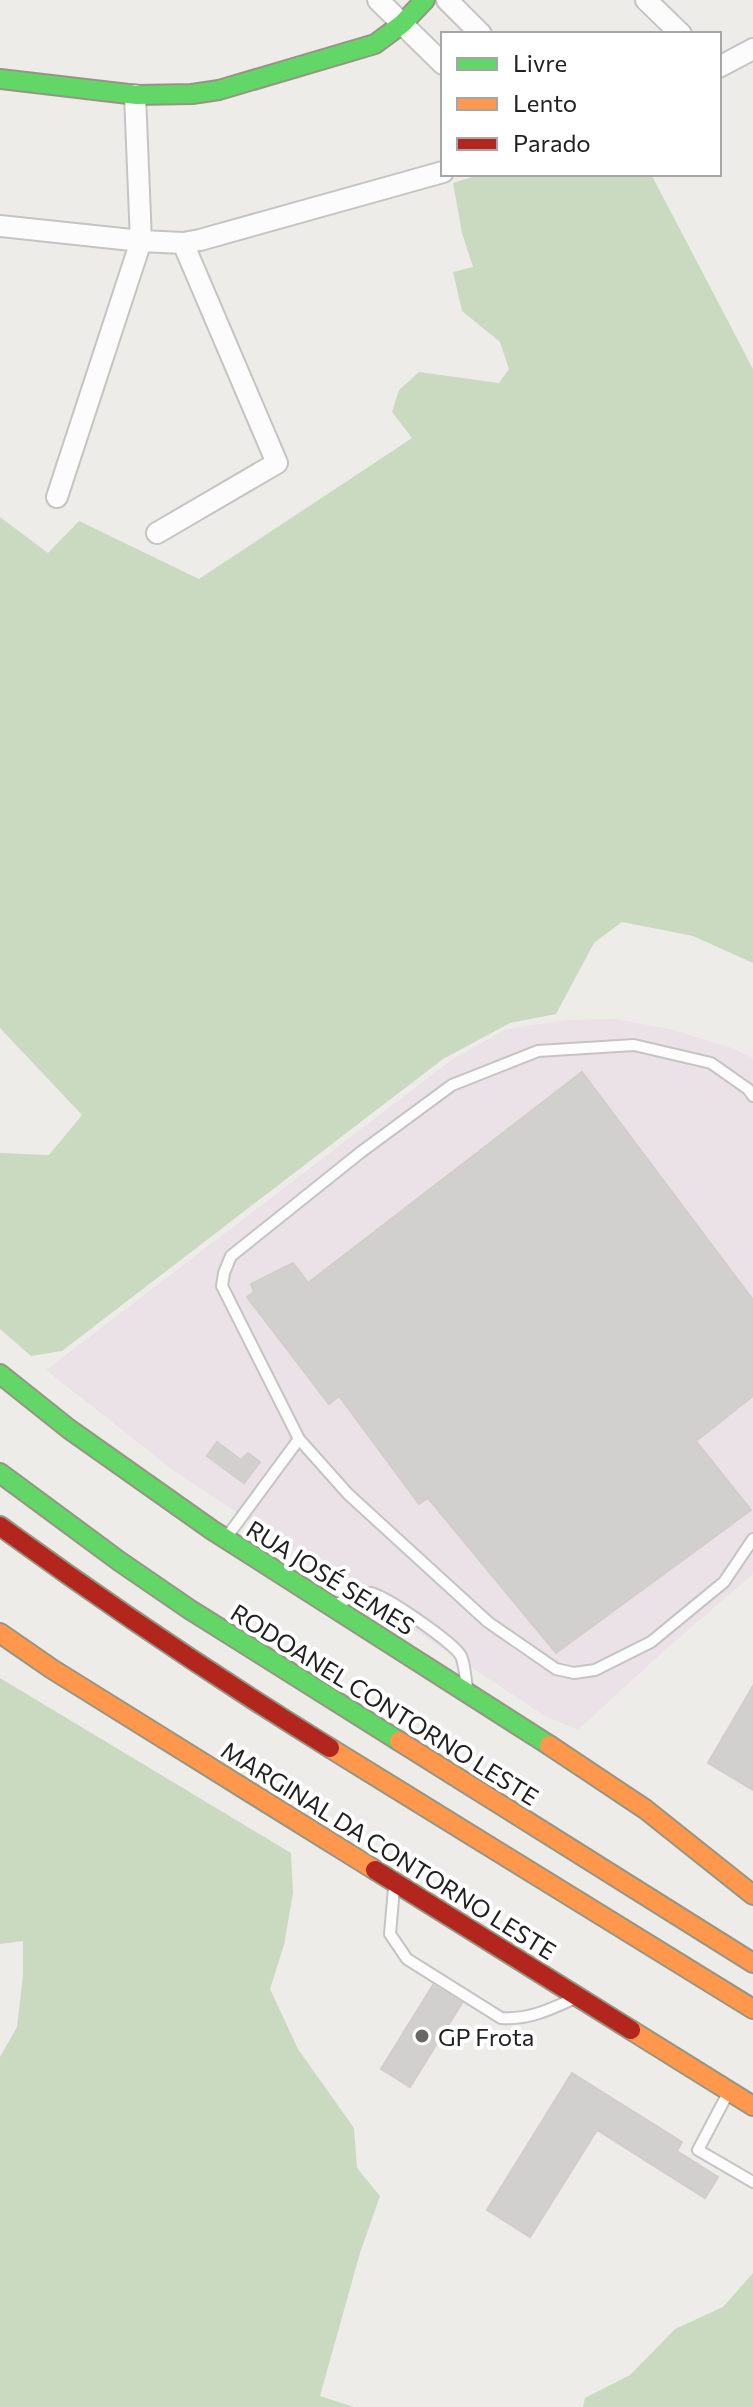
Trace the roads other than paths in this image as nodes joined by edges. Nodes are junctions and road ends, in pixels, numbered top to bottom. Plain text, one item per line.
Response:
1 (378, 0) edge
2 (425, 0) edge
3 (447, 0) edge
4 (646, 0) edge
5 (402, 24) junction
6 (479, 32) edge
7 (679, 32) edge
8 (753, 49) edge
9 (441, 62) edge
10 (721, 66) edge
11 (0, 79) edge
12 (135, 95) junction
13 (441, 173) edge
14 (2, 232) edge
15 (141, 241) junction
16 (183, 243) junction
17 (57, 497) dead end
18 (157, 533) dead end
19 (753, 1096) edge
20 (0, 1374) edge
21 (299, 1439) junction
22 (0, 1473) edge
23 (0, 1526) edge
24 (753, 1539) edge
25 (225, 1540) junction
26 (332, 1606) junction
27 (0, 1633) edge
28 (469, 1693) junction
29 (645, 1809) junction
30 (753, 1870) edge
31 (395, 1882) junction
32 (753, 1895) edge
33 (753, 1963) edge
34 (579, 1997) junction
35 (753, 2009) edge
36 (729, 2091) junction
37 (753, 2106) edge
38 (753, 2182) edge

1 - 5 street
2 - 5 main road
3 - 6 street
4 - 7 street
5 - 9 street
5 - 12 main road
8 - 10 street
11 - 12 main road
12 - 15 street
13 - 16 street
14 - 15 street
15 - 16 street
15 - 17 street
16 - 18 street
19 - 21 lane
20 - 25 main road, RUA JOSÉ SEMES
21 - 24 lane
21 - 25 lane
22 - 33 main road, RODOANEL CONTORNO LESTE
23 - 35 main road
25 - 26 main road, RUA JOSÉ SEMES
26 - 28 main road, RUA JOSÉ SEMES
26 - 28 lane
27 - 31 main road, MARGINAL DA CONTORNO LESTE
28 - 29 main road, RUA JOSÉ SEMES
29 - 30 main road, RUA JOSÉ SEMES
29 - 32 main road, RUA JOSÉ SEMES
31 - 34 main road, MARGINAL DA CONTORNO LESTE
31 - 34 lane
34 - 36 main road, MARGINAL DA CONTORNO LESTE
36 - 37 main road, MARGINAL DA CONTORNO LESTE
36 - 38 lane

